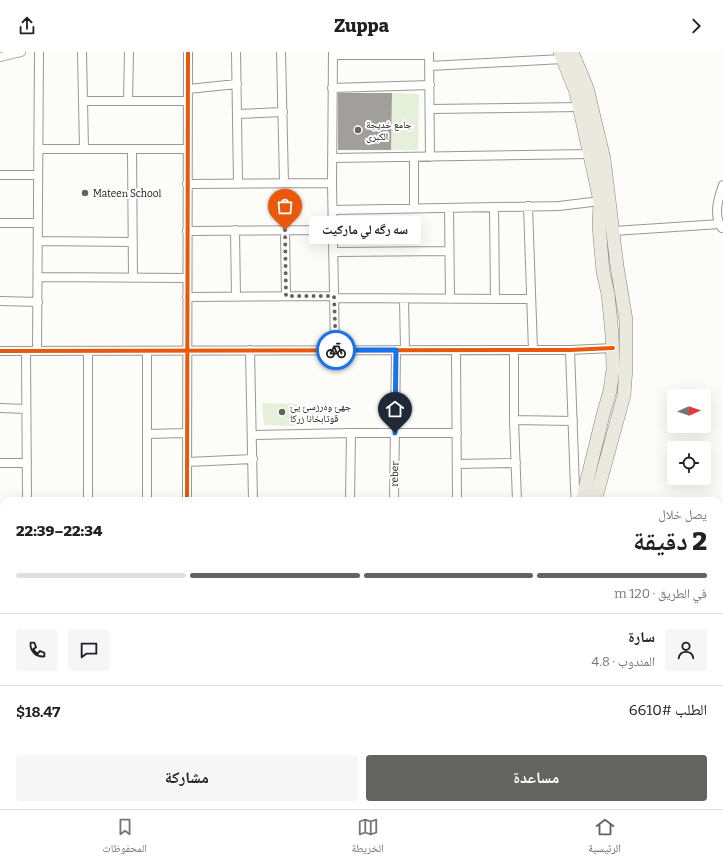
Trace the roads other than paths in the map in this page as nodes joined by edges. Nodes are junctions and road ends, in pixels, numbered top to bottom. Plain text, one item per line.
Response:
1 (21, 52) edge
2 (39, 52) edge
3 (82, 52) edge
4 (129, 52) edge
5 (188, 52) edge
6 (236, 52) edge
7 (281, 52) edge
8 (382, 53) edge
9 (333, 54) edge
10 (429, 54) edge
11 (565, 54) edge
12 (0, 57) edge
13 (429, 66) junction
14 (237, 84) junction
15 (430, 85) junction
16 (332, 88) junction
17 (188, 89) junction
18 (128, 101) junction
19 (188, 101) junction
20 (83, 102) junction
21 (580, 107) junction
22 (430, 109) junction
23 (282, 112) junction
24 (237, 114) junction
25 (38, 149) junction
26 (84, 149) junction
27 (132, 149) junction
28 (188, 149) junction
29 (590, 154) junction
30 (414, 157) junction
31 (430, 157) junction
32 (332, 158) junction
33 (0, 175) edge
34 (38, 175) junction
35 (284, 183) junction
36 (332, 183) junction
37 (187, 184) junction
38 (238, 184) junction
39 (723, 185) edge
40 (600, 201) junction
41 (528, 206) junction
42 (494, 207) junction
43 (414, 208) junction
44 (449, 208) junction
45 (332, 210) junction
46 (0, 223) edge
47 (38, 223) junction
48 (599, 226) junction
49 (721, 226) edge
50 (235, 230) junction
51 (285, 230) junction
52 (333, 230) junction
53 (187, 231) junction
54 (614, 231) junction
55 (38, 241) junction
56 (133, 242) junction
57 (449, 251) junction
58 (333, 252) junction
59 (38, 277) junction
60 (133, 278) junction
61 (187, 278) junction
62 (286, 296) junction
63 (187, 297) junction
64 (236, 297) junction
65 (334, 297) junction
66 (404, 298) junction
67 (450, 299) junction
68 (494, 299) junction
69 (531, 299) junction
70 (0, 301) edge
71 (38, 302) junction
72 (613, 348) junction
73 (250, 350) junction
74 (335, 350) junction
75 (396, 350) junction
76 (405, 350) junction
77 (456, 350) junction
78 (514, 350) junction
79 (533, 350) junction
80 (570, 350) junction
81 (0, 351) edge
82 (26, 351) junction
83 (37, 351) junction
84 (88, 351) junction
85 (147, 351) junction
86 (186, 351) junction
87 (0, 408) edge
88 (26, 408) junction
89 (514, 420) junction
90 (573, 421) junction
91 (186, 433) junction
92 (351, 433) junction
93 (395, 433) junction
94 (147, 434) junction
95 (456, 434) junction
96 (252, 436) junction
97 (253, 459) junction
98 (186, 462) junction
99 (0, 463) edge
100 (27, 463) junction
101 (516, 463) junction
102 (457, 464) junction
103 (28, 497) edge
104 (88, 497) edge
105 (147, 497) edge
106 (187, 497) edge
107 (253, 497) edge
108 (350, 497) edge
109 (394, 497) edge
110 (457, 497) edge
111 (516, 497) edge
112 (576, 497) edge
113 (583, 497) edge
114 (596, 497) edge

1 - 12 street
2 - 25 street
3 - 20 street
4 - 18 street
5 - 17 street
6 - 14 street
7 - 23 street
8 - 9 street
8 - 10 street
9 - 16 street
10 - 13 street
11 - 13 street
11 - 21 main road
11 - 54 main road
13 - 15 street
14 - 17 street
14 - 24 street
15 - 16 street
15 - 22 street
16 - 32 street
17 - 19 street
18 - 19 street
18 - 20 street
19 - 28 street
20 - 26 street
21 - 22 street
21 - 29 main road
22 - 31 street
23 - 24 street
23 - 35 street
24 - 38 street
25 - 26 street
25 - 34 street
26 - 27 street
27 - 28 street
27 - 56 street
28 - 37 street
29 - 31 street
29 - 40 main road
30 - 31 street
30 - 32 street
30 - 43 street
32 - 36 street
33 - 34 street
34 - 47 street
35 - 36 street
35 - 38 street
36 - 45 street
37 - 38 street
37 - 53 street
39 - 49 street
40 - 41 street
40 - 48 main road
41 - 42 street
41 - 69 street
42 - 44 street
42 - 68 street
43 - 44 street
43 - 45 street
44 - 57 street
45 - 52 street
46 - 47 street
47 - 55 street
48 - 54 street
48 - 72 main road
49 - 54 street
50 - 51 street
50 - 53 street
50 - 64 street
51 - 52 street
51 - 62 street
52 - 58 street
53 - 61 street
54 - 114 main road
55 - 56 street
55 - 59 street
56 - 60 street
57 - 58 street
57 - 67 street
58 - 65 street
59 - 60 street
59 - 71 street
60 - 61 street
61 - 63 street
62 - 64 street
62 - 65 street
63 - 64 street
63 - 86 street
65 - 66 street
65 - 74 street
66 - 67 street
66 - 76 street
67 - 68 street
68 - 69 street
69 - 79 street
70 - 71 street
71 - 83 street
72 - 80 street
72 - 113 main road
73 - 74 street
73 - 86 street
73 - 96 street
74 - 75 street
75 - 76 street
75 - 93 street, reber
76 - 77 street
77 - 78 street
77 - 95 street
78 - 79 street
78 - 89 street
79 - 80 street
80 - 90 street
81 - 82 street
82 - 83 street
82 - 88 street
83 - 84 street
84 - 85 street
84 - 104 street
85 - 86 street
85 - 94 street
86 - 91 street
87 - 88 street
88 - 100 street
89 - 90 street
89 - 101 street
90 - 112 street
91 - 94 street
91 - 98 street
92 - 93 street
92 - 96 street
92 - 108 street
93 - 95 street
93 - 109 street, reber
94 - 105 street
95 - 102 street
96 - 97 street
97 - 98 street
97 - 107 street
98 - 106 street
99 - 100 street
100 - 103 street
101 - 102 street
101 - 111 street
102 - 110 street

